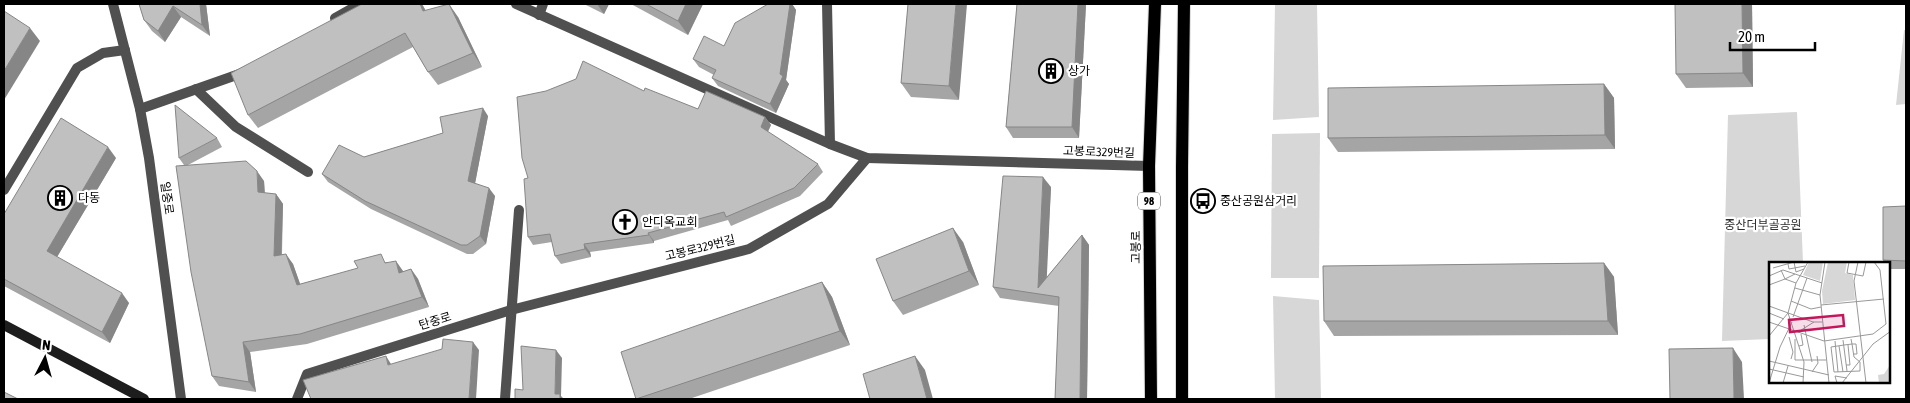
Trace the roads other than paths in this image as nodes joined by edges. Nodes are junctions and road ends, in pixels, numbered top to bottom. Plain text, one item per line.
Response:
1 (113, 4) edge
2 (360, 4) edge
3 (516, 4) edge
4 (543, 4) edge
5 (827, 4) edge
6 (1155, 4) edge
7 (1184, 4) edge
8 (539, 15) junction
9 (327, 23) edge
10 (125, 50) junction
11 (252, 68) edge
12 (196, 89) junction
13 (140, 109) junction
14 (830, 144) junction
15 (867, 158) junction
16 (1149, 166) junction
17 (308, 172) dead end
18 (4, 190) edge
19 (519, 210) dead end
20 (511, 310) junction
21 (4, 325) edge
22 (144, 399) edge
23 (181, 399) edge
24 (297, 399) edge
25 (505, 399) edge
26 (1151, 399) edge
27 (1182, 399) edge

1 - 10 street, 일중로
2 - 9 street
3 - 8 street, 고봉로329번길
4 - 8 street
5 - 14 street
6 - 16 main road, 고봉로 / 98
7 - 27 main road
8 - 14 street, 고봉로329번길
10 - 13 street, 일중로
10 - 18 street
11 - 12 street
12 - 13 street
12 - 17 street
13 - 23 street, 일중로
14 - 15 street, 고봉로329번길
15 - 16 street, 고봉로329번길
15 - 20 street, 고봉로329번길
16 - 26 main road, 고봉로 / 98
19 - 20 street
20 - 24 street, 탄중로
20 - 25 street
21 - 22 main road

